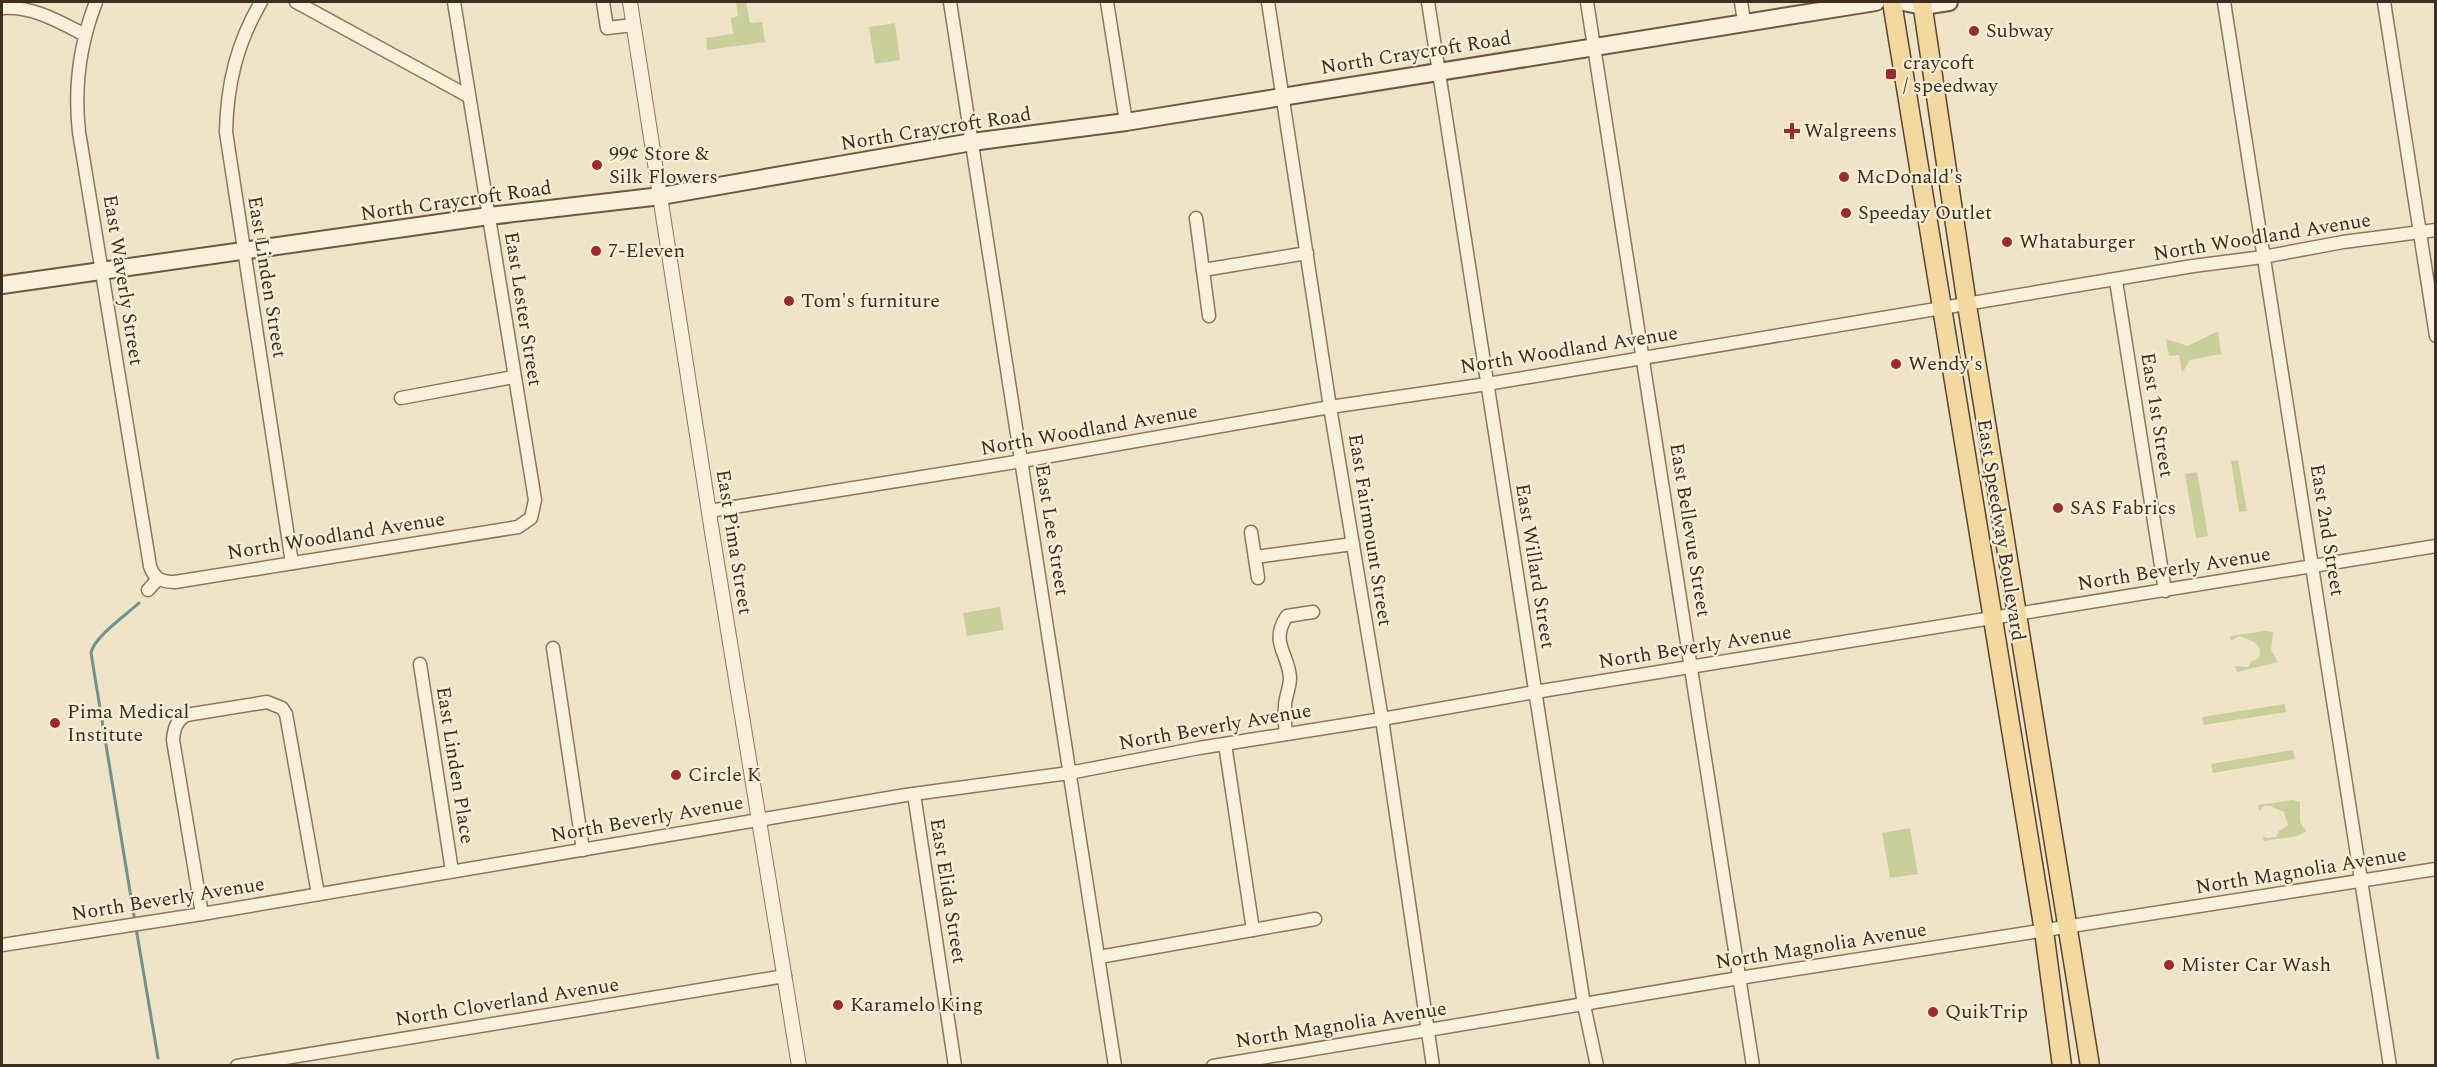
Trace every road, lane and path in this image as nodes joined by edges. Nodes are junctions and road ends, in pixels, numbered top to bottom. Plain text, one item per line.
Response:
1 (96, 2) edge
2 (261, 2) edge
3 (297, 2) edge
4 (454, 2) edge
5 (603, 2) edge
6 (630, 2) edge
7 (950, 2) edge
8 (1107, 2) edge
9 (1268, 2) edge
10 (1428, 2) edge
11 (1587, 2) edge
12 (1741, 2) edge
13 (1876, 2) edge
14 (1892, 2) edge
15 (1903, 2) edge
16 (1948, 2) edge
17 (2224, 2) edge
18 (2384, 2) edge
19 (1922, 4) edge
20 (2, 8) edge
21 (1744, 21) junction
22 (634, 25) junction
23 (85, 35) junction
24 (1594, 46) junction
25 (1439, 72) junction
26 (468, 96) junction
27 (1283, 96) junction
28 (1126, 122) junction
29 (972, 142) junction
30 (661, 195) junction
31 (489, 216) junction
32 (1196, 218) dead end
33 (2436, 230) edge
34 (2420, 233) junction
35 (243, 252) junction
36 (1307, 253) junction
37 (2263, 257) junction
38 (1203, 270) junction
39 (101, 271) junction
40 (2116, 281) junction
41 (2, 285) edge
42 (1968, 305) junction
43 (1943, 309) junction
44 (1209, 316) dead end
45 (2436, 336) edge
46 (1643, 358) junction
47 (513, 377) junction
48 (1487, 384) junction
49 (401, 398) dead end
50 (1330, 407) junction
51 (1022, 461) junction
52 (709, 511) junction
53 (534, 519) joint
54 (1251, 532) dead end
55 (1353, 544) junction
56 (2436, 546) edge
57 (1255, 557) junction
58 (292, 563) junction
59 (2313, 566) junction
60 (1258, 578) dead end
61 (158, 579) junction
62 (148, 590) dead end
63 (2165, 591) junction
64 (1313, 612) dead end
65 (2018, 614) junction
66 (1993, 619) junction
67 (553, 648) dead end
68 (420, 664) dead end
69 (1692, 668) junction
70 (1535, 692) junction
71 (1382, 719) junction
72 (1286, 734) junction
73 (1225, 744) junction
74 (1069, 773) junction
75 (914, 794) junction
76 (758, 819) junction
77 (583, 850) junction
78 (2436, 869) edge
79 (452, 871) junction
80 (2361, 881) junction
81 (318, 894) junction
82 (202, 914) junction
83 (1315, 919) dead end
84 (2069, 927) junction
85 (1253, 930) junction
86 (2044, 931) junction
87 (2, 945) edge
88 (1099, 957) junction
89 (785, 976) junction
90 (1739, 978) junction
91 (1584, 1005) junction
92 (1427, 1030) junction
93 (1273, 1060) edge
94 (237, 1065) edge
95 (799, 1065) edge
96 (955, 1065) edge
97 (1114, 1065) edge
98 (1213, 1065) edge
99 (1433, 1065) edge
100 (1597, 1065) edge
101 (1753, 1065) edge
102 (2062, 1065) edge
103 (2090, 1065) edge
104 (2390, 1065) edge

1 - 23 street, East Waverly Street
2 - 35 street, East Linden Street
3 - 26 street
4 - 26 street, East Lester Street
5 - 22 street
6 - 22 street, East Pima Street
7 - 29 street, East Lee Street
8 - 28 street
9 - 27 street, East Fairmount Street
10 - 25 street, East Willard Street
11 - 24 street, East Bellevue Street
12 - 21 street
13 - 21 main road, North Craycroft Road
14 - 43 main road, East Speedway Boulevard
15 - 19 main road
16 - 19 main road
17 - 37 street, East 2nd Street
18 - 34 street
19 - 42 main road, East Speedway Boulevard
20 - 23 street
21 - 24 main road, North Craycroft Road
22 - 30 street, East Pima Street
23 - 39 street, East Waverly Street
24 - 25 main road, North Craycroft Road
24 - 46 street, East Bellevue Street
25 - 27 main road, North Craycroft Road
25 - 48 street, East Willard Street
26 - 31 street, East Lester Street
27 - 28 main road, North Craycroft Road
27 - 36 street, East Fairmount Street
28 - 29 main road, North Craycroft Road
29 - 30 main road, North Craycroft Road
29 - 51 street, East Lee Street
30 - 31 main road, North Craycroft Road
30 - 52 street, East Pima Street
31 - 35 main road, North Craycroft Road
31 - 47 street, East Lester Street
32 - 38 street
33 - 34 street, North Woodland Avenue
34 - 37 street, North Woodland Avenue
34 - 45 street
35 - 39 main road, North Craycroft Road
35 - 58 street, East Linden Street
36 - 38 street
36 - 50 street, East Fairmount Street
37 - 40 street, North Woodland Avenue
37 - 59 street, East 2nd Street
38 - 44 street
39 - 41 main road, North Craycroft Road
39 - 61 street, East Waverly Street
40 - 42 street, North Woodland Avenue
40 - 63 street, East 1st Street
42 - 43 street, North Woodland Avenue
42 - 65 main road, East Speedway Boulevard
43 - 46 street, North Woodland Avenue
43 - 66 main road, East Speedway Boulevard
46 - 48 street, North Woodland Avenue
46 - 69 street, East Bellevue Street
47 - 49 street
47 - 53 street, East Lester Street
48 - 50 street, North Woodland Avenue
48 - 70 street, East Willard Street
50 - 51 street, North Woodland Avenue
50 - 55 street, East Fairmount Street
51 - 52 street, North Woodland Avenue
51 - 74 street, East Lee Street
52 - 76 street, East Pima Street
53 - 58 street, North Woodland Avenue
54 - 57 street
55 - 57 street
55 - 71 street, East Fairmount Street
56 - 59 street, North Beverly Avenue
57 - 60 street
58 - 61 street, North Woodland Avenue
59 - 63 street, North Beverly Avenue
59 - 80 street, East 2nd Street
61 - 62 street
63 - 65 street, North Beverly Avenue
64 - 72 street
65 - 66 street, North Beverly Avenue
65 - 84 main road, East Speedway Boulevard
66 - 69 street, North Beverly Avenue
66 - 86 main road, East Speedway Boulevard
67 - 77 street
68 - 79 street, East Linden Place
69 - 70 street, North Beverly Avenue
69 - 90 street, East Bellevue Street
70 - 71 street, North Beverly Avenue
70 - 91 street, East Willard Street
71 - 72 street, North Beverly Avenue
71 - 92 street, East Fairmount Street
72 - 73 street, North Beverly Avenue
73 - 74 street, North Beverly Avenue
73 - 85 street
74 - 75 street, North Beverly Avenue
74 - 88 street, East Lee Street
75 - 76 street, North Beverly Avenue
75 - 96 street, East Elida Street
76 - 77 street, North Beverly Avenue
76 - 89 street, East Pima Street
77 - 79 street, North Beverly Avenue
78 - 80 street, North Magnolia Avenue
79 - 81 street, North Beverly Avenue
80 - 84 street, North Magnolia Avenue
80 - 104 street, East 2nd Street
81 - 82 street, North Beverly Avenue
81 - 82 street
82 - 87 street, North Beverly Avenue
83 - 85 street
84 - 86 street, North Magnolia Avenue
84 - 103 main road, East Speedway Boulevard
85 - 88 street
86 - 90 street, North Magnolia Avenue
86 - 102 main road, East Speedway Boulevard
88 - 97 street, East Lee Street
89 - 94 street, North Cloverland Avenue
89 - 95 street, East Pima Street
90 - 91 street, North Magnolia Avenue
90 - 101 street, East Bellevue Street
91 - 92 street, North Magnolia Avenue
91 - 100 street, East Willard Street
92 - 93 street, North Magnolia Avenue
92 - 99 street, East Fairmount Street
93 - 98 street, North Magnolia Avenue

